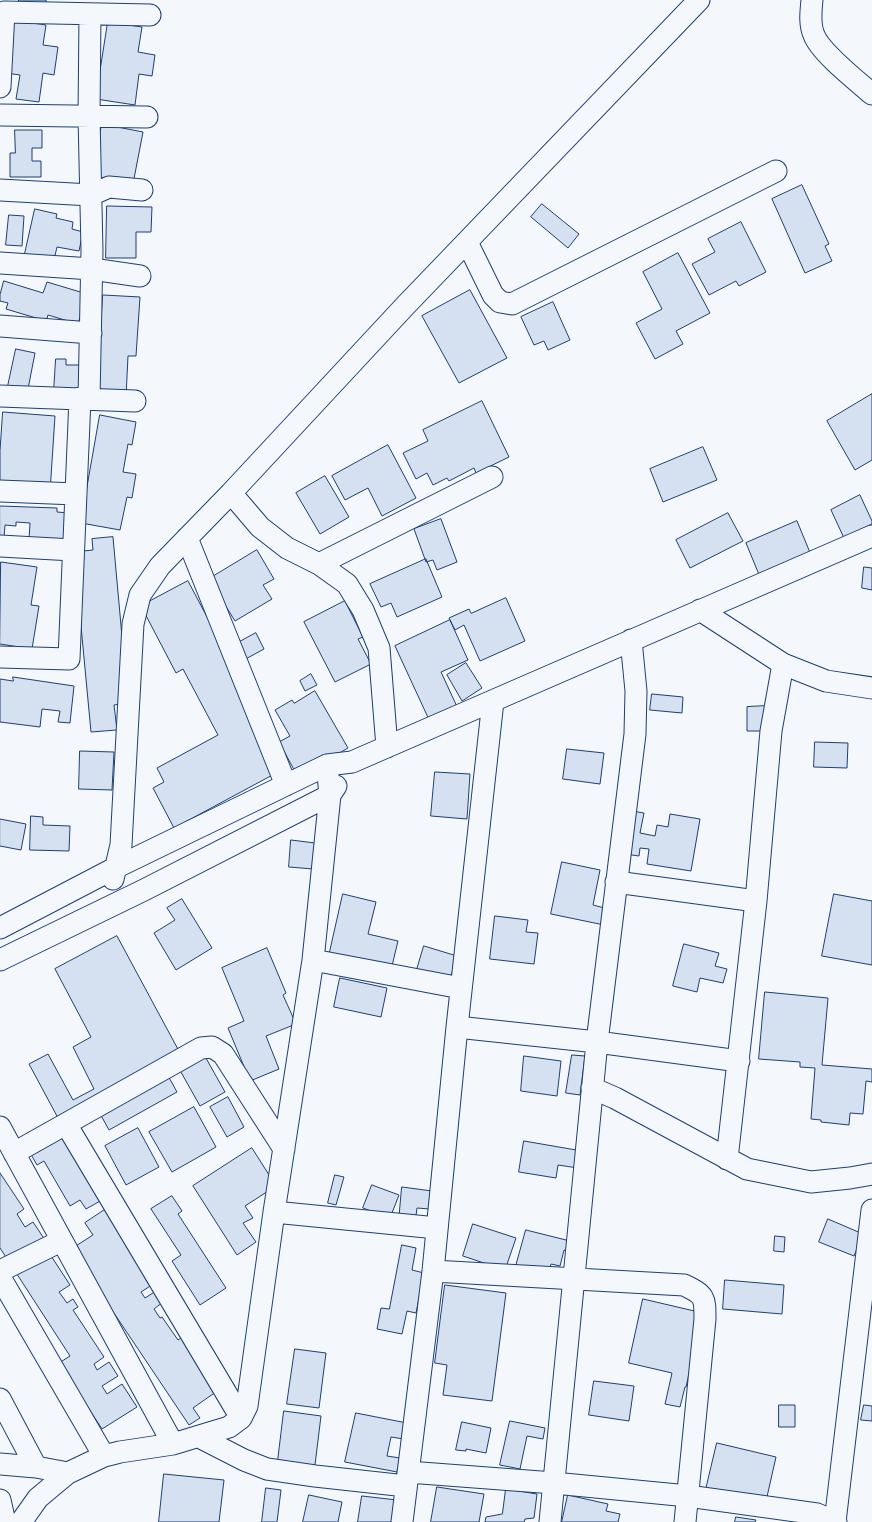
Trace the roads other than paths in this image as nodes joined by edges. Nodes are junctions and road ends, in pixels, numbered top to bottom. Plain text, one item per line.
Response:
1 (699, 0) edge
2 (812, 0) edge
3 (90, 14) junction
4 (150, 15) dead end
5 (0, 86) edge
6 (872, 94) edge
7 (0, 115) edge
8 (89, 116) junction
9 (147, 117) dead end
10 (776, 171) dead end
11 (0, 190) edge
12 (142, 190) dead end
13 (91, 194) junction
14 (467, 242) junction
15 (0, 263) edge
16 (92, 269) junction
17 (140, 276) dead end
18 (0, 326) edge
19 (91, 333) junction
20 (0, 396) edge
21 (84, 399) junction
22 (135, 401) dead end
23 (492, 477) dead end
24 (0, 491) edge
25 (231, 493) junction
26 (76, 494) junction
27 (872, 536) edge
28 (187, 538) junction
29 (0, 546) edge
30 (73, 550) junction
31 (319, 564) junction
32 (700, 610) junction
33 (631, 640) junction
34 (0, 657) edge
35 (783, 664) junction
36 (872, 688) edge
37 (492, 701) junction
38 (387, 747) junction
39 (352, 762) junction
40 (328, 765) junction
41 (286, 785) junction
42 (330, 795) junction
43 (616, 882) junction
44 (114, 885) junction
45 (756, 901) junction
46 (0, 928) edge
47 (0, 960) edge
48 (313, 960) junction
49 (461, 988) junction
50 (457, 1027) junction
51 (597, 1042) junction
52 (739, 1061) junction
53 (592, 1088) junction
54 (66, 1124) junction
55 (0, 1127) edge
56 (284, 1149) junction
57 (14, 1153) junction
58 (727, 1159) junction
59 (872, 1174) edge
60 (872, 1210) edge
61 (274, 1212) junction
62 (437, 1228) junction
63 (61, 1241) junction
64 (0, 1271) edge
65 (433, 1271) junction
66 (0, 1277) edge
67 (573, 1279) junction
68 (0, 1399) edge
69 (241, 1418) junction
70 (200, 1437) junction
71 (173, 1444) junction
72 (104, 1456) junction
73 (0, 1464) edge
74 (36, 1467) junction
75 (68, 1473) junction
76 (407, 1479) junction
77 (554, 1483) junction
78 (688, 1496) junction
79 (21, 1522) edge
80 (402, 1522) edge
81 (550, 1522) edge
82 (685, 1522) edge
83 (836, 1522) edge

1 - 14 street
2 - 6 street
3 - 4 street
3 - 5 street
3 - 8 street
7 - 8 street
8 - 9 street
8 - 13 street
10 - 14 street
11 - 13 street
12 - 13 street
13 - 16 street
14 - 25 street
15 - 16 street
16 - 17 street
16 - 19 street
18 - 19 street
19 - 21 street
20 - 21 street
21 - 22 street
21 - 26 street
23 - 31 street
24 - 26 street
25 - 28 street
25 - 31 street
26 - 30 street
27 - 32 street
28 - 41 street
28 - 44 street
29 - 30 street
30 - 34 street
31 - 38 street
32 - 33 street
32 - 35 street
33 - 37 street
33 - 43 street
35 - 36 street
35 - 45 street
37 - 38 street
37 - 49 street
38 - 39 street
39 - 40 street
39 - 42 street
40 - 41 street
40 - 42 street
41 - 44 street
42 - 44 street
42 - 48 street
43 - 45 street
43 - 51 street
44 - 46 street
44 - 47 street
45 - 52 street
48 - 49 street
48 - 56 street
49 - 50 street
50 - 51 street
50 - 62 street
51 - 52 street
51 - 53 street
52 - 58 street
53 - 58 street
53 - 67 street
54 - 56 street
54 - 57 street
54 - 69 street
55 - 57 street
56 - 61 street
57 - 63 street
58 - 59 street
60 - 83 street
61 - 62 street
61 - 69 street
62 - 65 street
63 - 64 street
63 - 71 street
65 - 67 street
65 - 76 street
66 - 72 street
67 - 77 street
67 - 78 street
68 - 74 street
69 - 70 street
70 - 71 street
70 - 76 street
71 - 72 street
72 - 75 street
73 - 74 street
74 - 75 street
75 - 79 street
76 - 77 street
76 - 80 street
77 - 78 street
77 - 81 street
78 - 82 street
78 - 83 street

